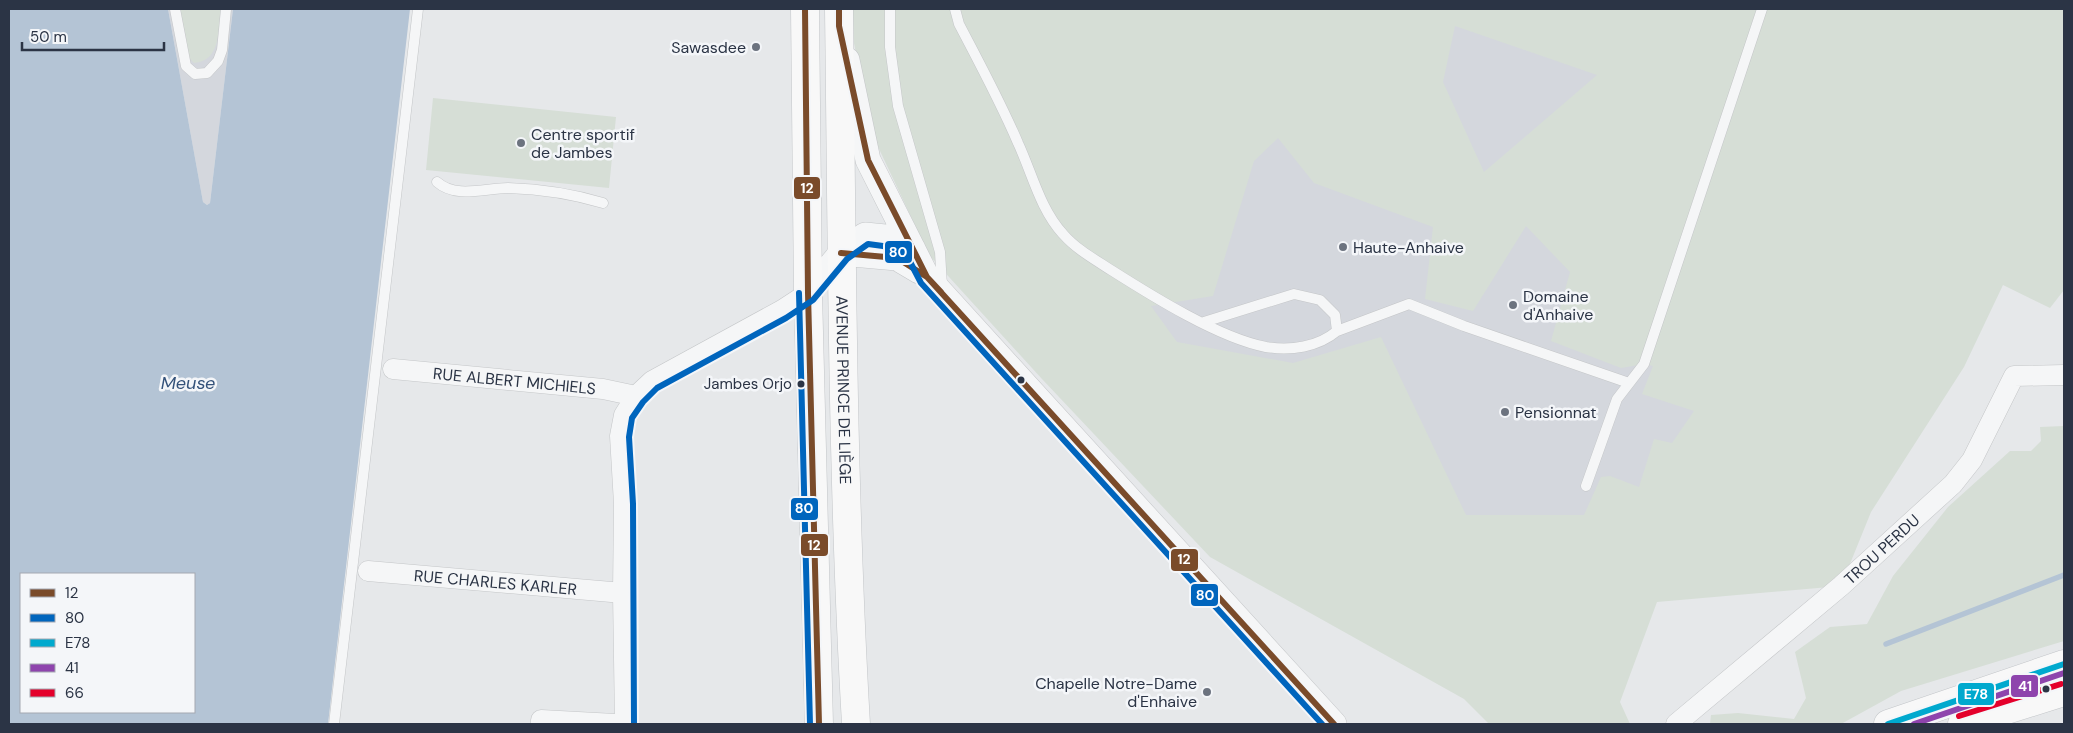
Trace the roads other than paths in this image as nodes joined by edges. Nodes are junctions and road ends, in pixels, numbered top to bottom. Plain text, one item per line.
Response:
1 (175, 9) edge
2 (226, 9) edge
3 (418, 9) edge
4 (805, 9) edge
5 (890, 9) edge
6 (955, 9) edge
7 (1762, 9) edge
8 (839, 18) edge
9 (437, 182) dead end
10 (603, 203) dead end
11 (913, 249) junction
12 (841, 253) junction
13 (935, 286) junction
14 (808, 293) junction
15 (1204, 322) junction
16 (1338, 331) junction
17 (393, 369) dead end
18 (2064, 375) edge
19 (1629, 383) junction
20 (636, 396) junction
21 (1586, 486) dead end
22 (368, 571) dead end
23 (623, 593) junction
24 (2064, 664) edge
25 (2064, 692) edge
26 (334, 724) edge
27 (541, 724) edge
28 (615, 724) edge
29 (625, 724) edge
30 (819, 724) edge
31 (856, 724) edge
32 (1334, 724) edge
33 (1676, 724) edge
34 (1888, 724) edge
35 (1962, 724) edge

1 - 2 lane
3 - 26 lane
4 - 14 main road, AVENUE PRINCE DE LIÈGE
5 - 13 lane
6 - 15 lane
7 - 19 lane
8 - 11 street
8 - 12 main road, AVENUE PRINCE DE LIÈGE
9 - 10 lane
11 - 12 street
11 - 13 street
12 - 13 street
12 - 14 street
12 - 31 main road, AVENUE PRINCE DE LIÈGE
13 - 32 street
14 - 20 street
14 - 30 main road, AVENUE PRINCE DE LIÈGE
15 - 16 lane
15 - 16 lane
16 - 19 lane
17 - 20 street, RUE ALBERT MICHIELS
18 - 33 street, TROU PERDU
19 - 21 lane
20 - 23 street
22 - 23 street, RUE CHARLES KARLER
23 - 29 street
24 - 34 main road
25 - 35 main road
27 - 28 street

